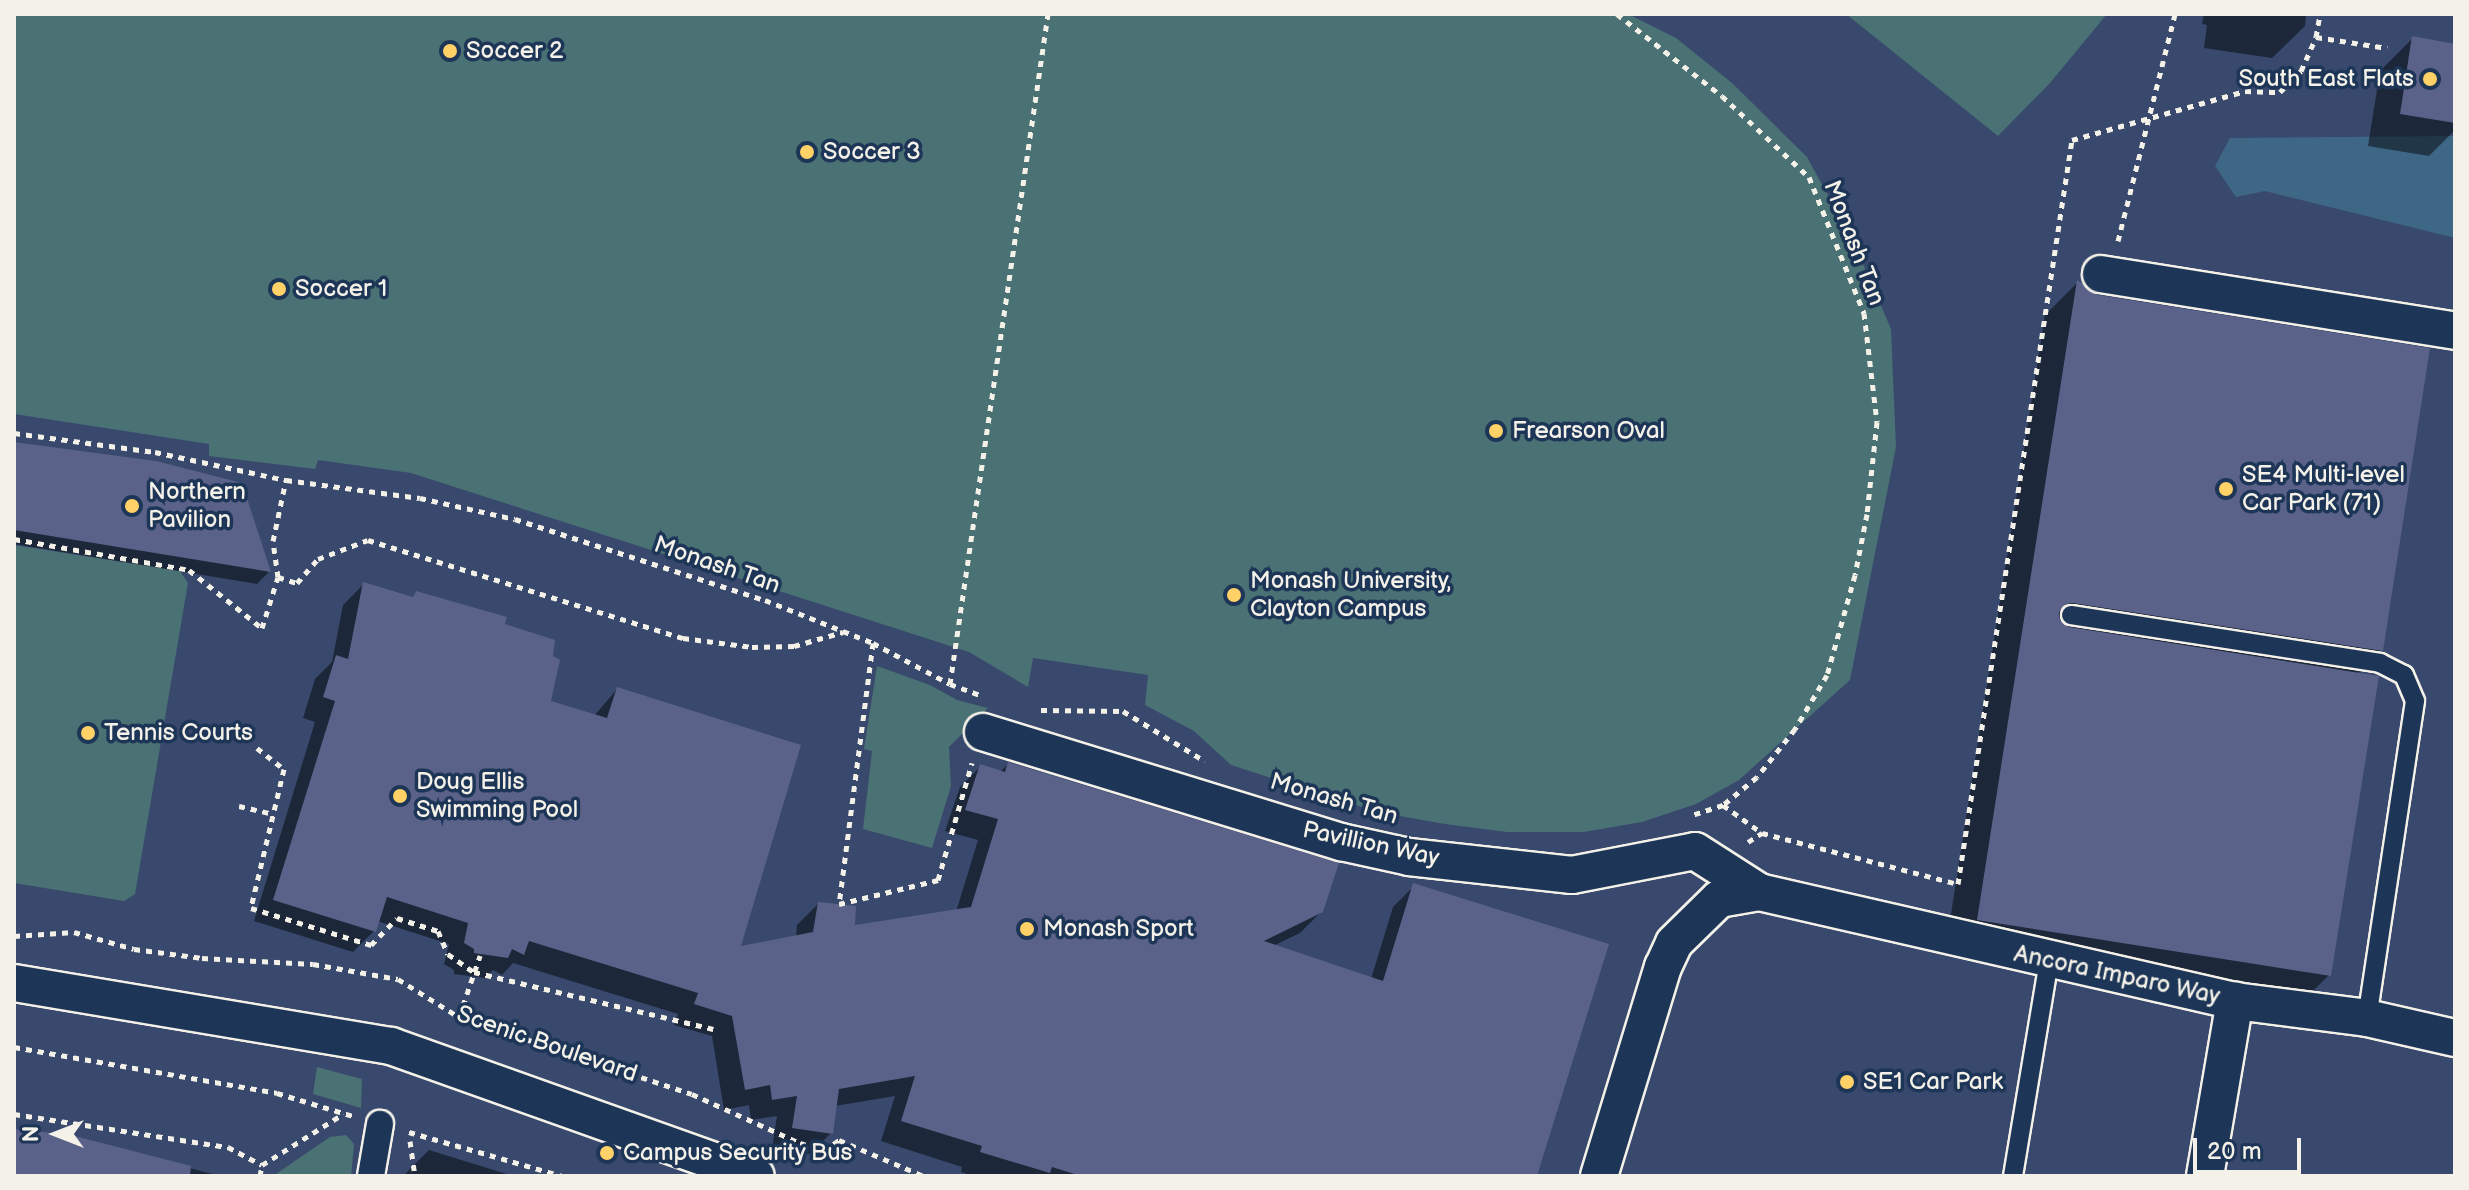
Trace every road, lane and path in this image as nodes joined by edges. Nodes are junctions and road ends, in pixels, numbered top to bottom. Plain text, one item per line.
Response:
1 (1048, 14) edge
2 (1617, 14) edge
3 (2175, 14) edge
4 (2320, 14) edge
5 (2316, 37) junction
6 (2387, 48) dead end
7 (2146, 117) junction
8 (2101, 274) joint
9 (2455, 331) edge
10 (14, 433) edge
11 (286, 480) junction
12 (14, 539) edge
13 (278, 577) junction
14 (2071, 615) dead end
15 (844, 632) junction
16 (873, 643) junction
17 (950, 684) junction
18 (1026, 709) dead end
19 (985, 714) joint
20 (257, 748) dead end
21 (1209, 765) dead end
22 (963, 791) dead end
23 (1723, 805) junction
24 (239, 806) dead end
25 (273, 814) junction
26 (1687, 816) dead end
27 (1762, 833) dead end
28 (1958, 884) dead end
29 (1759, 892) junction
30 (14, 936) edge
31 (480, 956) dead end
32 (2049, 961) junction
33 (474, 972) junction
34 (14, 983) edge
35 (2235, 1001) junction
36 (459, 1017) junction
37 (2367, 1018) junction
38 (713, 1029) dead end
39 (2455, 1038) edge
40 (14, 1047) edge
41 (343, 1113) junction
42 (14, 1114) edge
43 (380, 1124) junction
44 (409, 1132) junction
45 (262, 1165) junction
46 (260, 1176) edge
47 (371, 1176) edge
48 (415, 1176) edge
49 (562, 1176) edge
50 (756, 1176) edge
51 (924, 1176) edge
52 (1599, 1176) edge
53 (2013, 1176) edge
54 (2205, 1176) edge

1 - 17 path
2 - 23 path, Monash Tan
3 - 7 path
4 - 5 path
5 - 6 path
5 - 7 path
7 - 8 path
7 - 28 path
8 - 9 street
10 - 11 path, Monash Tan
11 - 13 path
11 - 15 path, Monash Tan
12 - 13 path
13 - 15 path
14 - 37 lane
15 - 16 path, Monash Tan
16 - 17 path, Monash Tan
16 - 22 path
17 - 19 path, Monash Tan
18 - 21 path
19 - 29 street, Pavillion Way
20 - 25 path
23 - 26 path, Monash Tan
23 - 27 path
24 - 25 path
25 - 33 path
29 - 32 street, Ancora Imparo Way
29 - 52 street
30 - 36 path, Scenic Boulevard
31 - 33 path
32 - 35 street, Ancora Imparo Way
32 - 53 lane
33 - 36 path
33 - 38 path
34 - 50 street
35 - 37 street
35 - 54 street, Ancora Imparo Way
36 - 51 path, Scenic Boulevard
37 - 39 street
40 - 41 path
41 - 43 path
41 - 45 path
42 - 45 path
43 - 44 path
43 - 47 street
44 - 48 path
44 - 49 path
45 - 46 path

